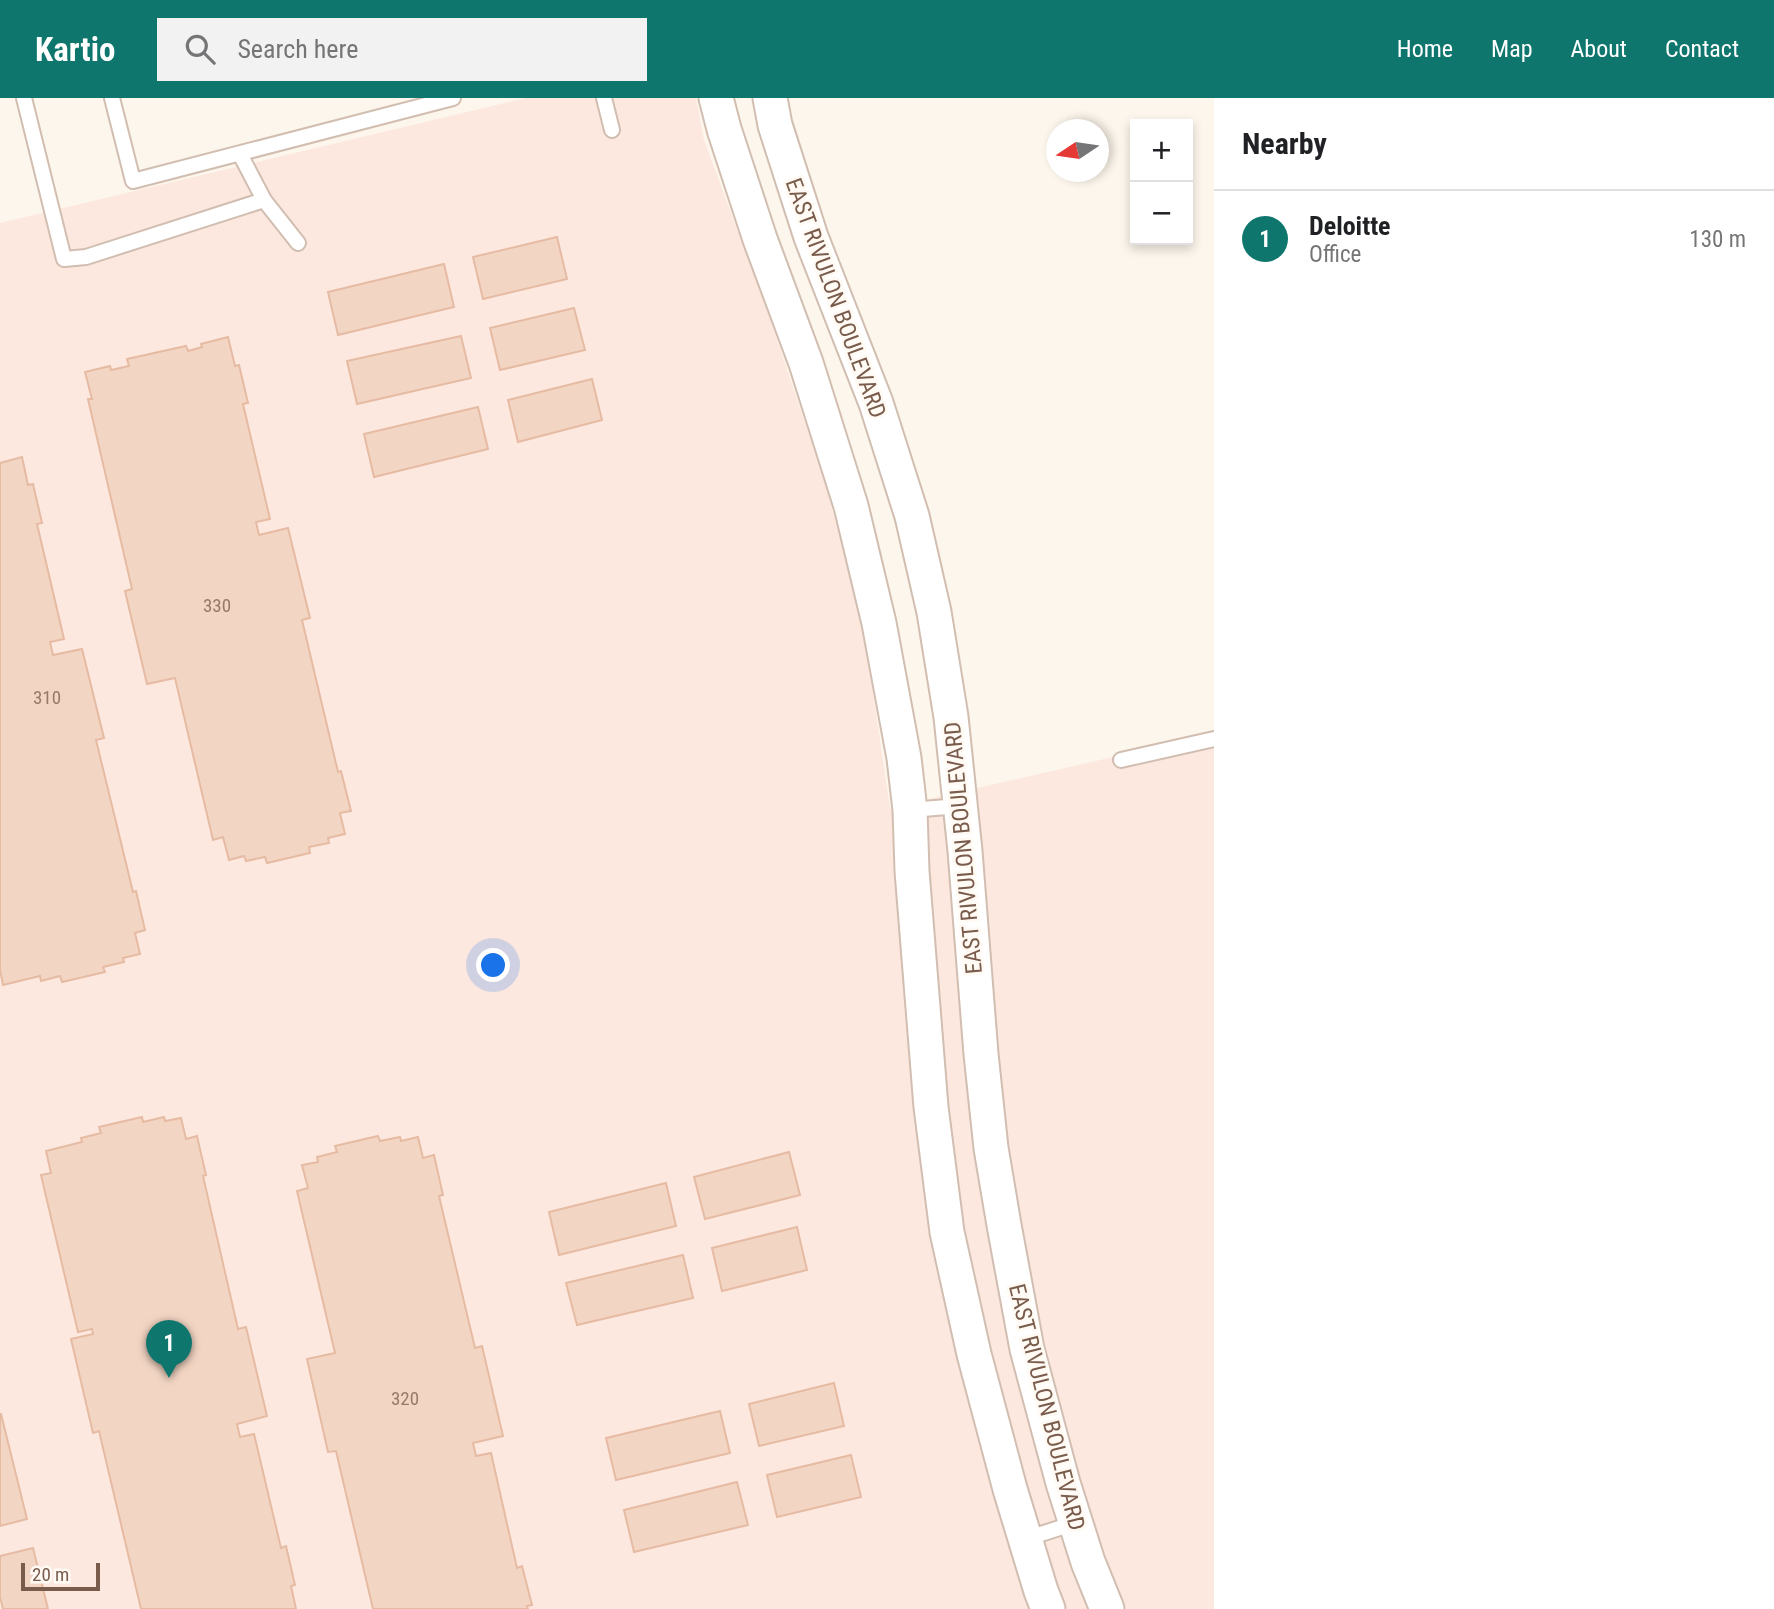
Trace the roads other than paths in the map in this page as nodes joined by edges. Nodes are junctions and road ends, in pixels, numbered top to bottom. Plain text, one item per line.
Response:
1 (24, 98) edge
2 (112, 98) edge
3 (453, 98) edge
4 (604, 98) edge
5 (716, 98) edge
6 (770, 98) edge
7 (612, 130) dead end
8 (240, 154) junction
9 (264, 200) junction
10 (298, 243) dead end
11 (1214, 739) edge
12 (1121, 760) dead end
13 (960, 806) junction
14 (910, 810) junction
15 (1075, 1523) junction
16 (1025, 1539) junction
17 (1048, 1609) edge
18 (1107, 1609) edge

1 - 9 lane
2 - 8 lane
3 - 8 lane
4 - 7 lane
5 - 14 street
6 - 13 street, EAST RIVULON BOULEVARD
8 - 9 lane
9 - 10 lane
11 - 12 lane
13 - 14 lane
13 - 15 street, EAST RIVULON BOULEVARD
14 - 16 street
15 - 16 lane
15 - 18 street, EAST RIVULON BOULEVARD
16 - 17 street

